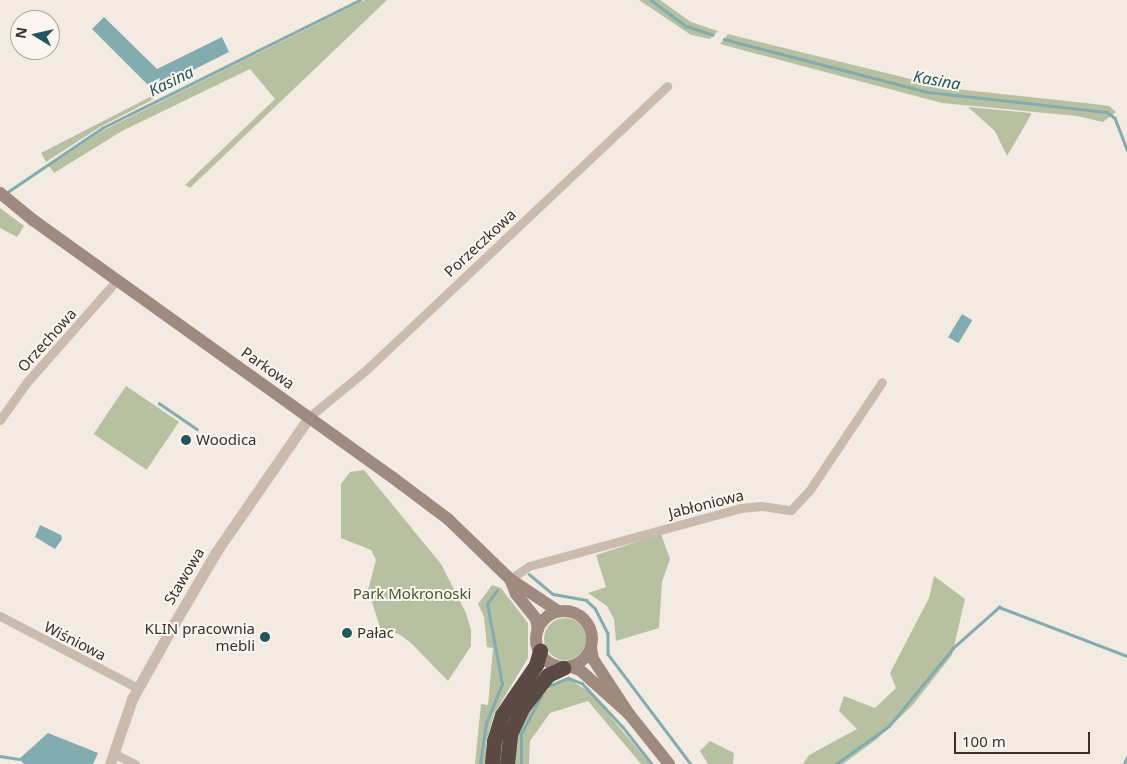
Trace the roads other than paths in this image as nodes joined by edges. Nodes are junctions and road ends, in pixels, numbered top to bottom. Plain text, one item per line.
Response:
1 (667, 86) dead end
2 (2, 195) edge
3 (117, 280) junction
4 (882, 382) dead end
5 (309, 417) junction
6 (0, 420) edge
7 (510, 579) junction
8 (558, 611) junction
9 (0, 616) edge
10 (538, 630) junction
11 (591, 648) junction
12 (540, 651) junction
13 (567, 667) junction
14 (138, 688) junction
15 (629, 714) junction
16 (112, 758) edge
17 (135, 764) edge
18 (492, 764) edge
19 (507, 764) edge
20 (669, 764) edge

1 - 5 street, Porzeczkowa
2 - 3 main road, Parkowa
3 - 5 main road, Parkowa
3 - 6 street, Orzechowa
4 - 7 street, Jabłoniowa
5 - 7 main road, Parkowa
5 - 14 street, Stawowa
7 - 8 main road, Parkowa
7 - 10 main road, Parkowa
8 - 10 main road
8 - 11 main road
9 - 14 street, Wiśniowa
10 - 12 main road
11 - 13 main road
11 - 15 main road
12 - 13 main road
12 - 18 highway
13 - 15 main road
13 - 19 highway
14 - 16 street, Stawowa
15 - 20 main road
16 - 17 street

